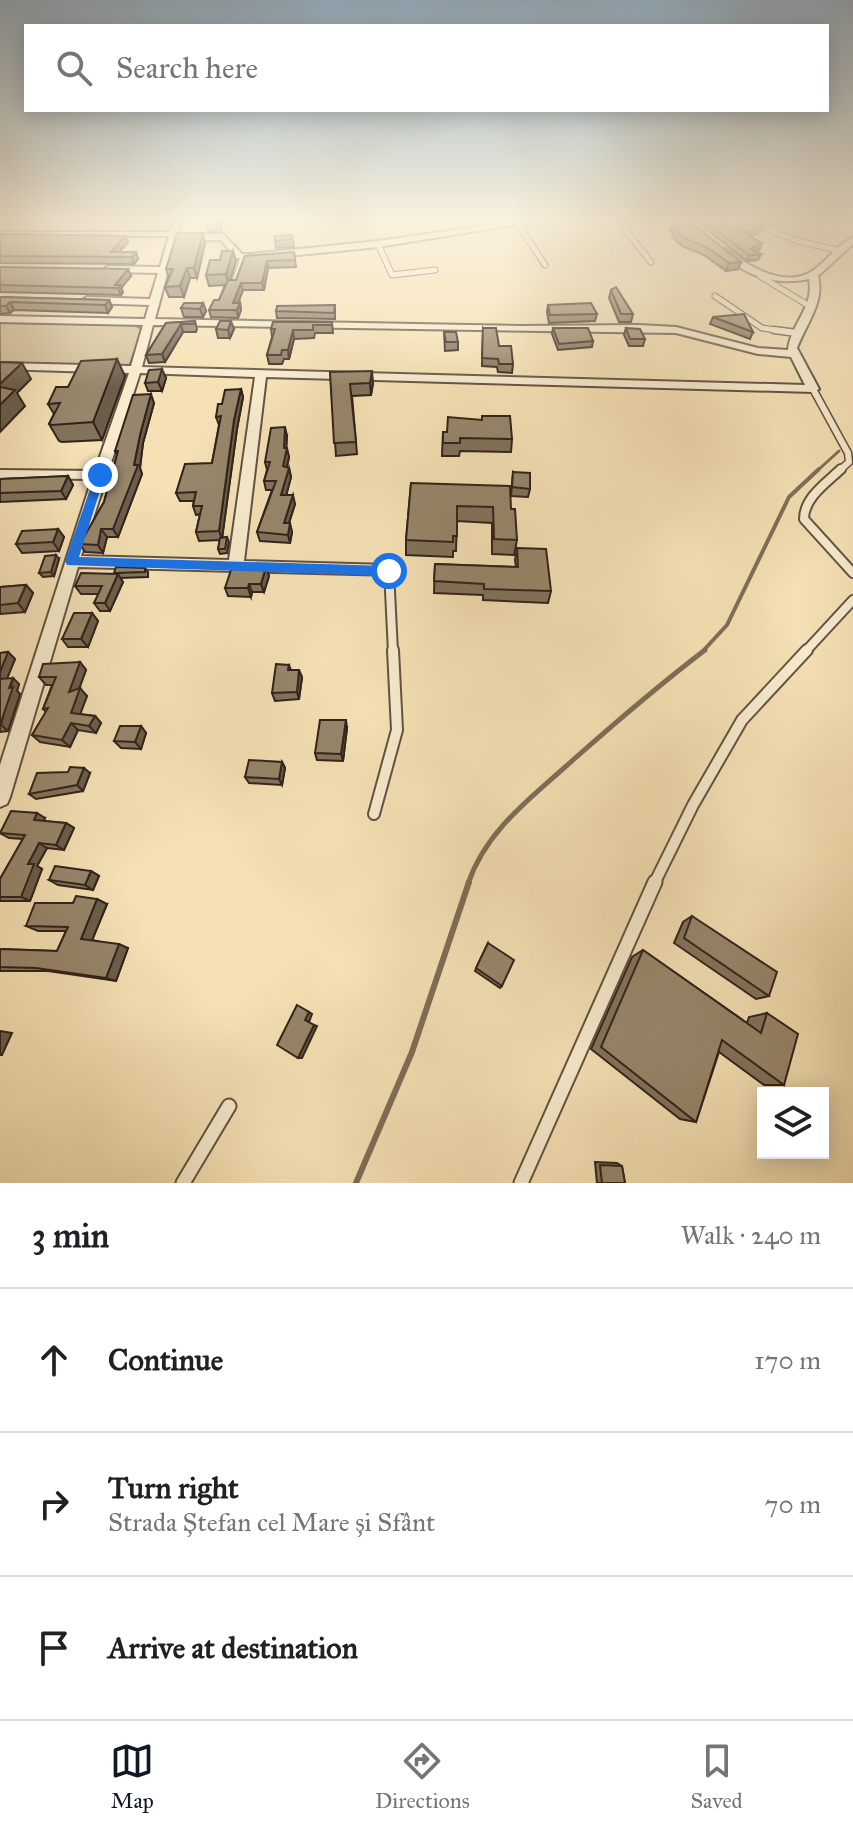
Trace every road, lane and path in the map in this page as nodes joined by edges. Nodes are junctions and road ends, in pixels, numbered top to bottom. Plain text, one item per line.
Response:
1 (161, 277) edge
2 (236, 277) edge
3 (762, 277) edge
4 (767, 277) edge
5 (794, 277) edge
6 (814, 277) edge
7 (234, 284) edge
8 (715, 296) dead end
9 (77, 300) edge
10 (154, 302) junction
11 (811, 307) junction
12 (0, 319) edge
13 (148, 322) junction
14 (797, 333) junction
15 (794, 354) junction
16 (0, 366) edge
17 (135, 371) junction
18 (261, 375) junction
19 (813, 389) junction
20 (0, 474) edge
21 (100, 475) junction
22 (72, 561) junction
23 (236, 564) junction
24 (389, 571) joint
25 (853, 573) edge
26 (853, 600) edge
27 (0, 797) edge
28 (374, 814) dead end
29 (229, 1106) dead end
30 (183, 1183) edge
31 (521, 1183) edge

1 - 10 street
2 - 7 lane
3 - 11 lane
4 - 5 street
6 - 11 street
8 - 14 lane
9 - 10 street
10 - 13 street
11 - 14 street
12 - 13 street
13 - 15 street
13 - 17 street
14 - 15 street
15 - 19 street
16 - 17 street
17 - 18 street
17 - 21 street
18 - 19 street
18 - 23 street
19 - 25 lane
20 - 21 street
21 - 22 street
22 - 23 street
22 - 27 street
23 - 24 street
24 - 28 lane
26 - 31 lane
29 - 30 lane

